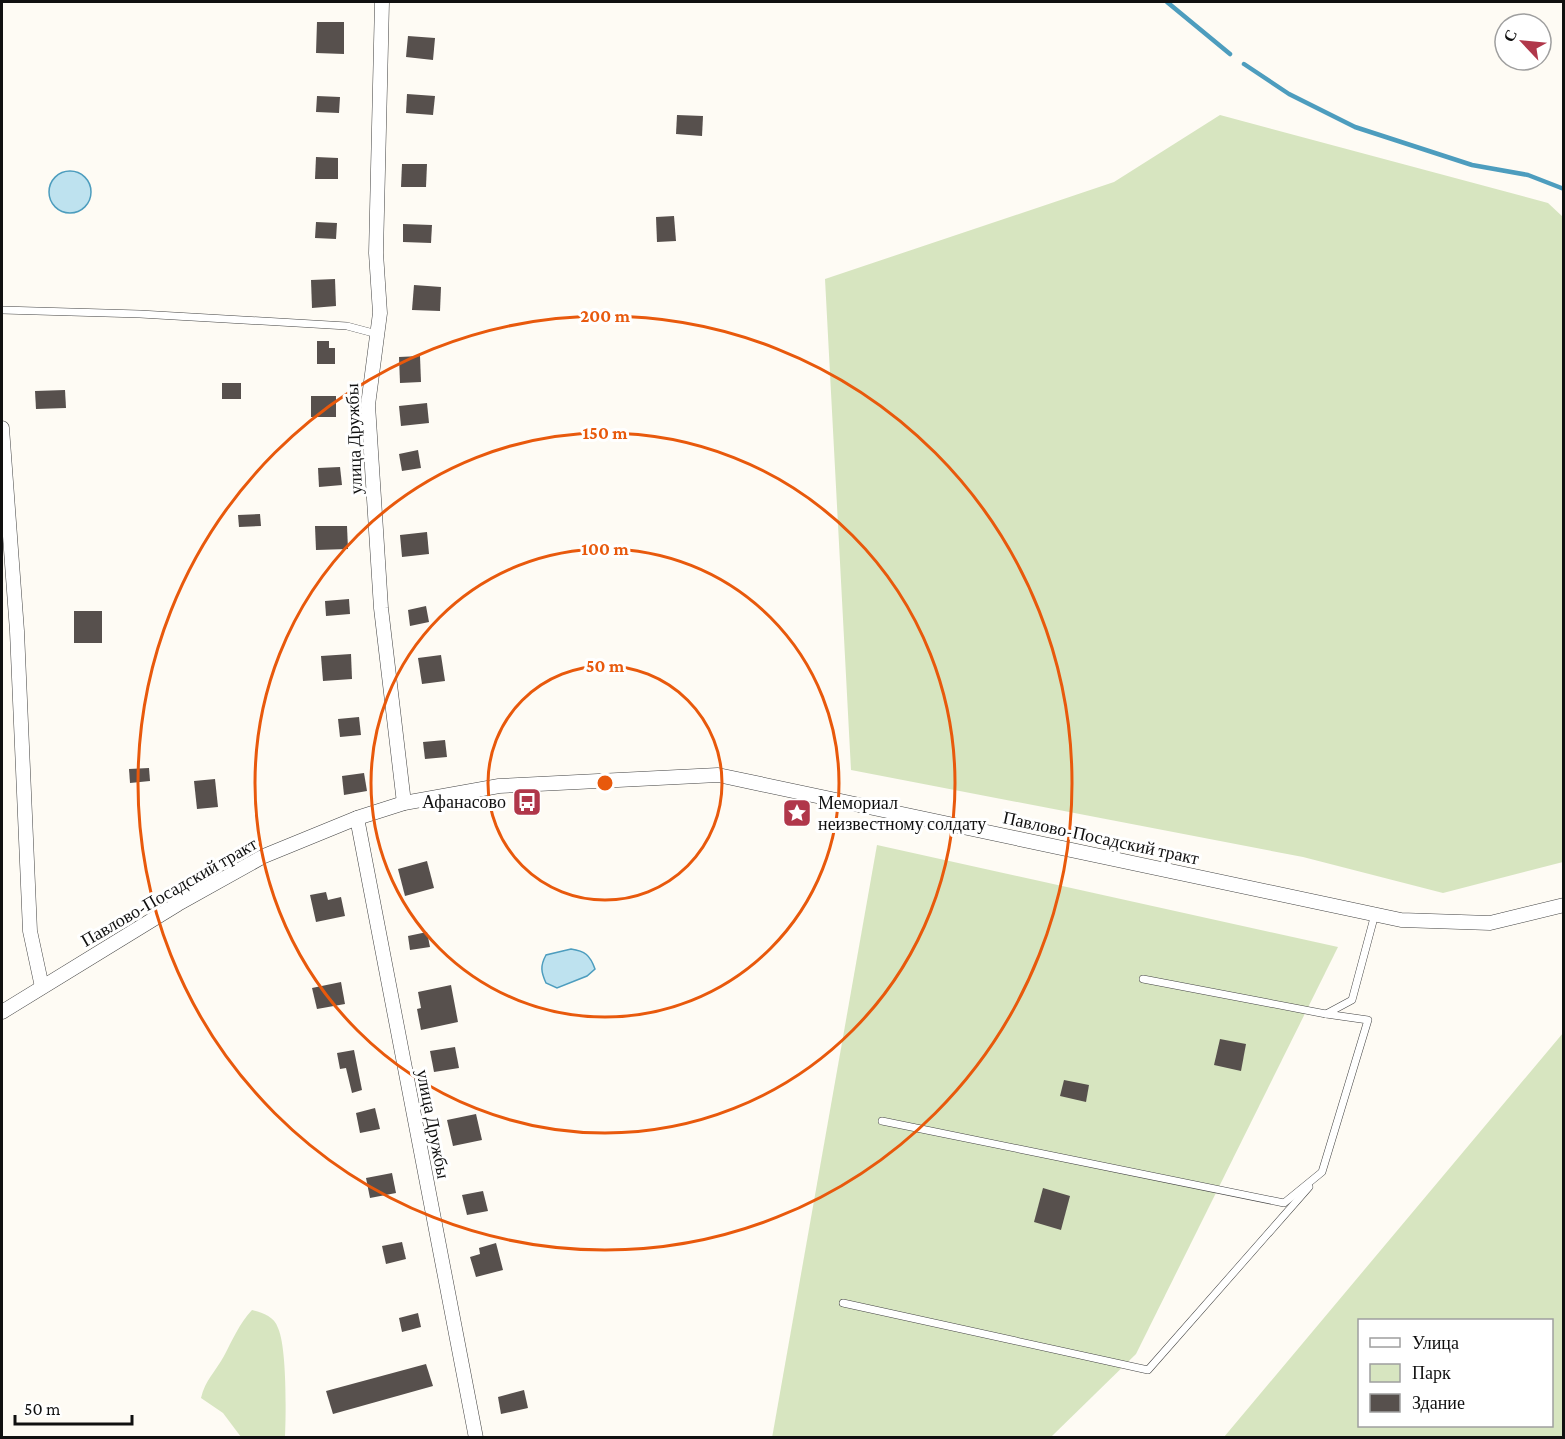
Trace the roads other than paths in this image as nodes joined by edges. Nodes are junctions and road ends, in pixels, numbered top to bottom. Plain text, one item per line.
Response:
1 (382, 2) edge
2 (2, 310) edge
3 (376, 334) junction
4 (2, 428) edge
5 (404, 802) junction
6 (357, 818) junction
7 (1563, 905) edge
8 (1375, 914) junction
9 (1143, 979) dead end
10 (42, 987) junction
11 (2, 1012) edge
12 (1326, 1014) junction
13 (882, 1121) dead end
14 (1322, 1172) junction
15 (843, 1303) dead end
16 (476, 1437) edge

1 - 3 street, улица Дружбы
2 - 3 lane
3 - 5 street, улица Дружбы
4 - 10 street
5 - 6 street, Павлово-Посадский тракт
5 - 8 street, Павлово-Посадский тракт
6 - 10 street, Павлово-Посадский тракт
6 - 16 street, улица Дружбы
7 - 8 street, Павлово-Посадский тракт
8 - 12 lane
9 - 12 lane
10 - 11 street, Павлово-Посадский тракт
12 - 14 lane
13 - 14 lane
14 - 15 lane

